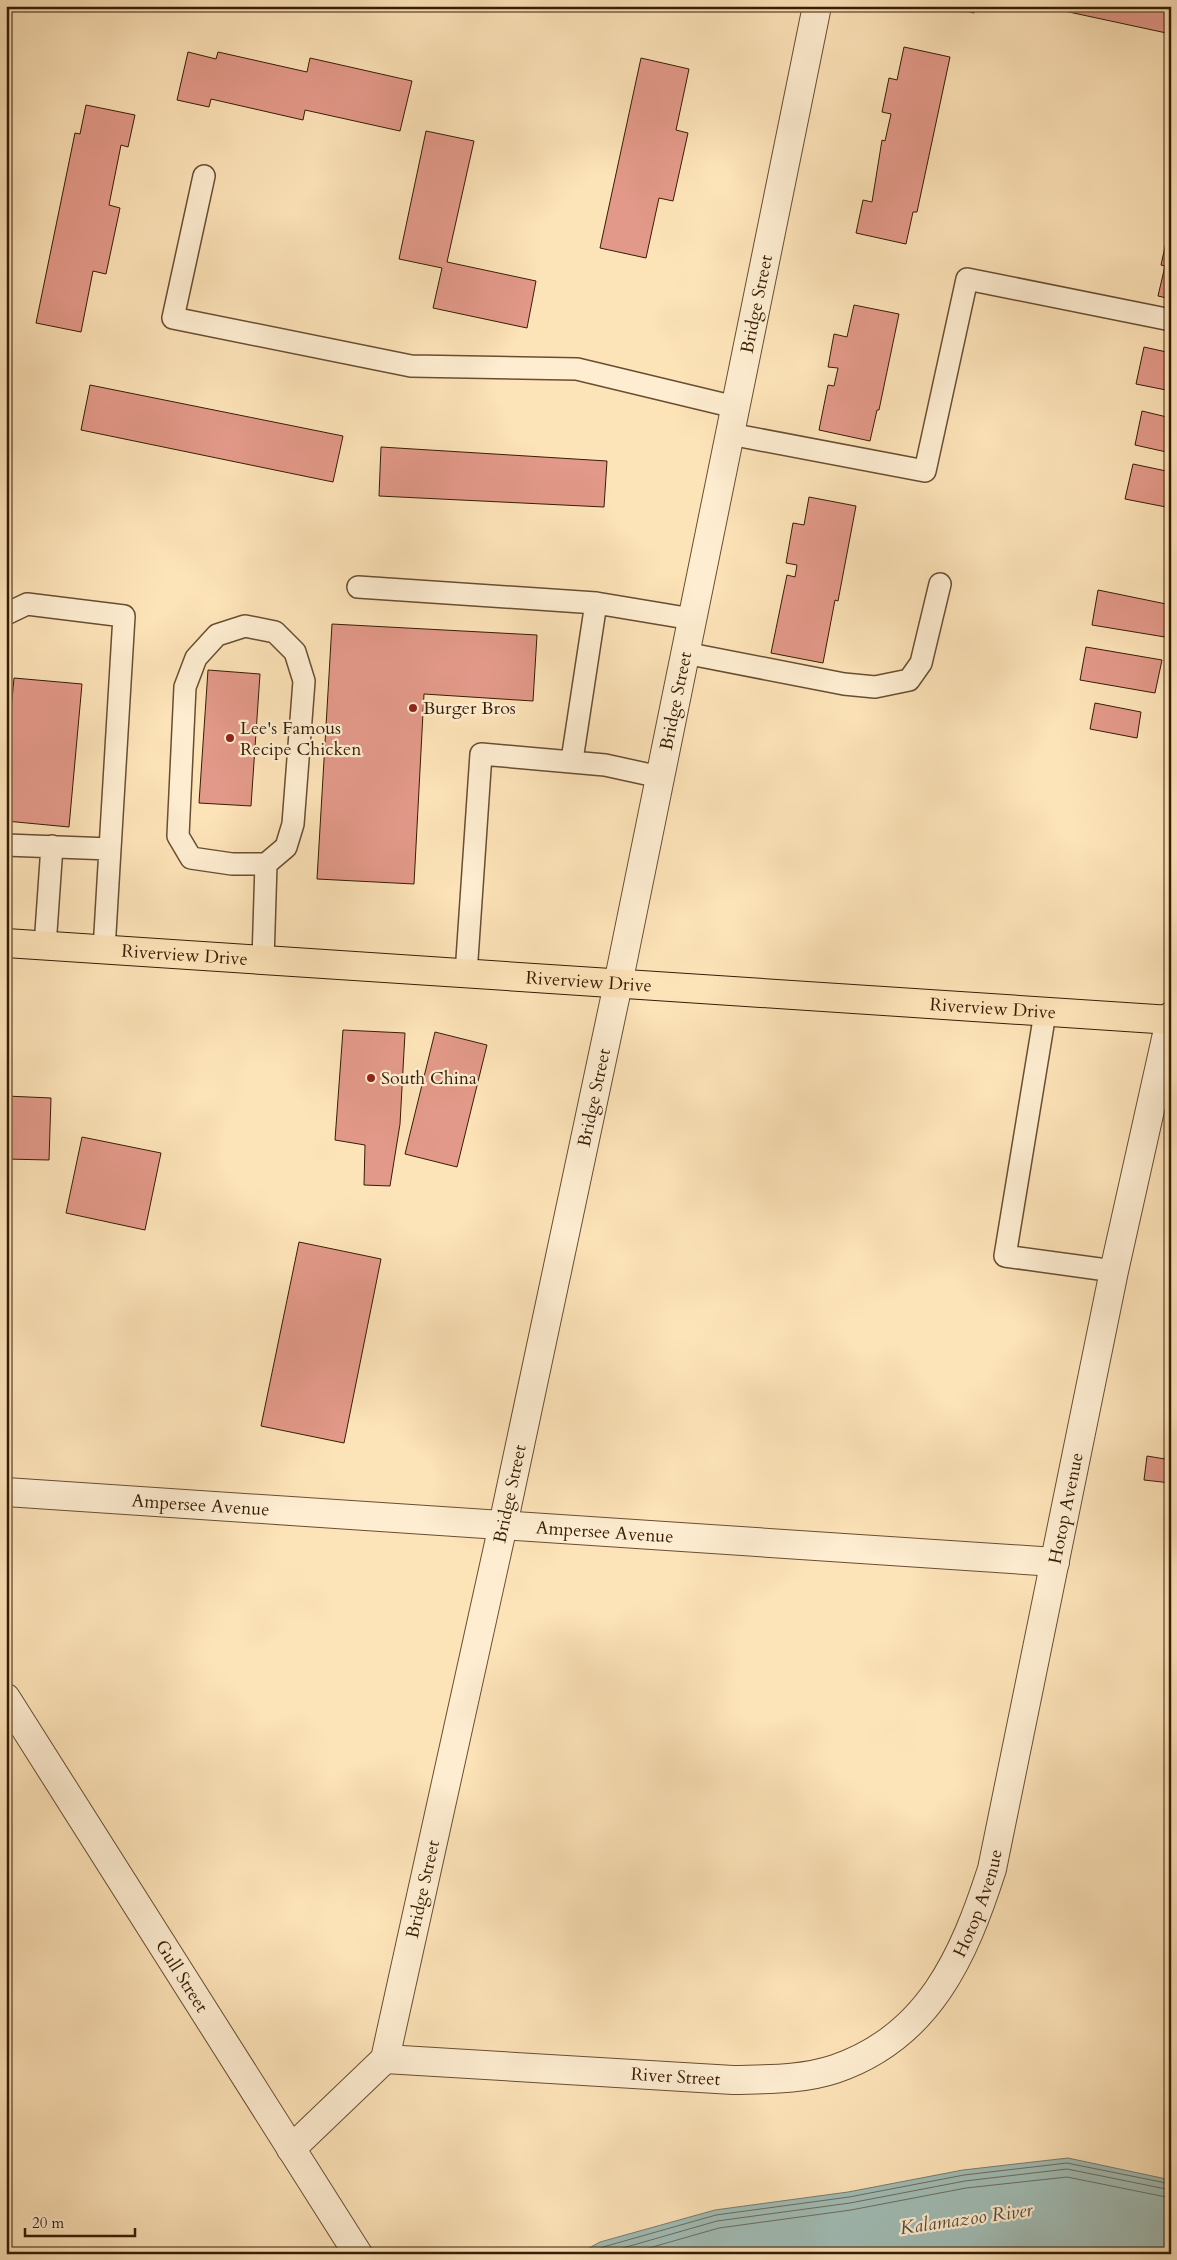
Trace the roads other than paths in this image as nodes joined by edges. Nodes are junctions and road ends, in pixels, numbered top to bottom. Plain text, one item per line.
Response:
1 (817, 6) edge
2 (204, 176) dead end
3 (1171, 320) edge
4 (735, 407) junction
5 (730, 434) junction
6 (940, 584) dead end
7 (358, 587) dead end
8 (596, 603) junction
9 (6, 614) edge
10 (692, 619) junction
11 (685, 653) junction
12 (572, 760) junction
13 (660, 778) junction
14 (6, 845) edge
15 (52, 846) junction
16 (110, 849) junction
17 (266, 864) junction
18 (6, 944) edge
19 (45, 946) junction
20 (104, 950) junction
21 (263, 960) junction
22 (466, 974) junction
23 (618, 984) junction
24 (1045, 1012) junction
25 (1170, 1019) edge
26 (1114, 1271) junction
27 (6, 1492) edge
28 (503, 1525) junction
29 (1055, 1562) junction
30 (6, 1698) edge
31 (938, 1992) joint
32 (385, 2059) junction
33 (291, 2149) junction
34 (358, 2254) edge

1 - 4 street, Bridge Street
2 - 4 lane
3 - 5 lane
4 - 5 street, Bridge Street
5 - 10 street, Bridge Street
6 - 11 lane
7 - 8 lane
8 - 10 lane
8 - 12 lane
9 - 16 lane
10 - 11 street, Bridge Street
11 - 13 street, Bridge Street
12 - 13 lane
12 - 22 lane
13 - 23 street, Bridge Street
14 - 15 lane
15 - 16 lane
15 - 19 lane
16 - 20 lane
17 - 17 lane
17 - 21 lane
18 - 19 main road, Riverview Drive
19 - 20 main road, Riverview Drive
20 - 21 main road, Riverview Drive
21 - 22 main road, Riverview Drive
22 - 23 main road, Riverview Drive
23 - 24 main road, Riverview Drive
23 - 28 street, Bridge Street
24 - 25 main road, Riverview Drive
24 - 26 lane
25 - 26 street, Hotop Avenue
26 - 29 street, Hotop Avenue
27 - 28 street, Ampersee Avenue
28 - 29 street, Ampersee Avenue
28 - 32 street, Bridge Street
29 - 31 street, Hotop Avenue
30 - 33 street, Gull Street
31 - 32 street, River Street
32 - 33 street
33 - 34 street, Gull Street

